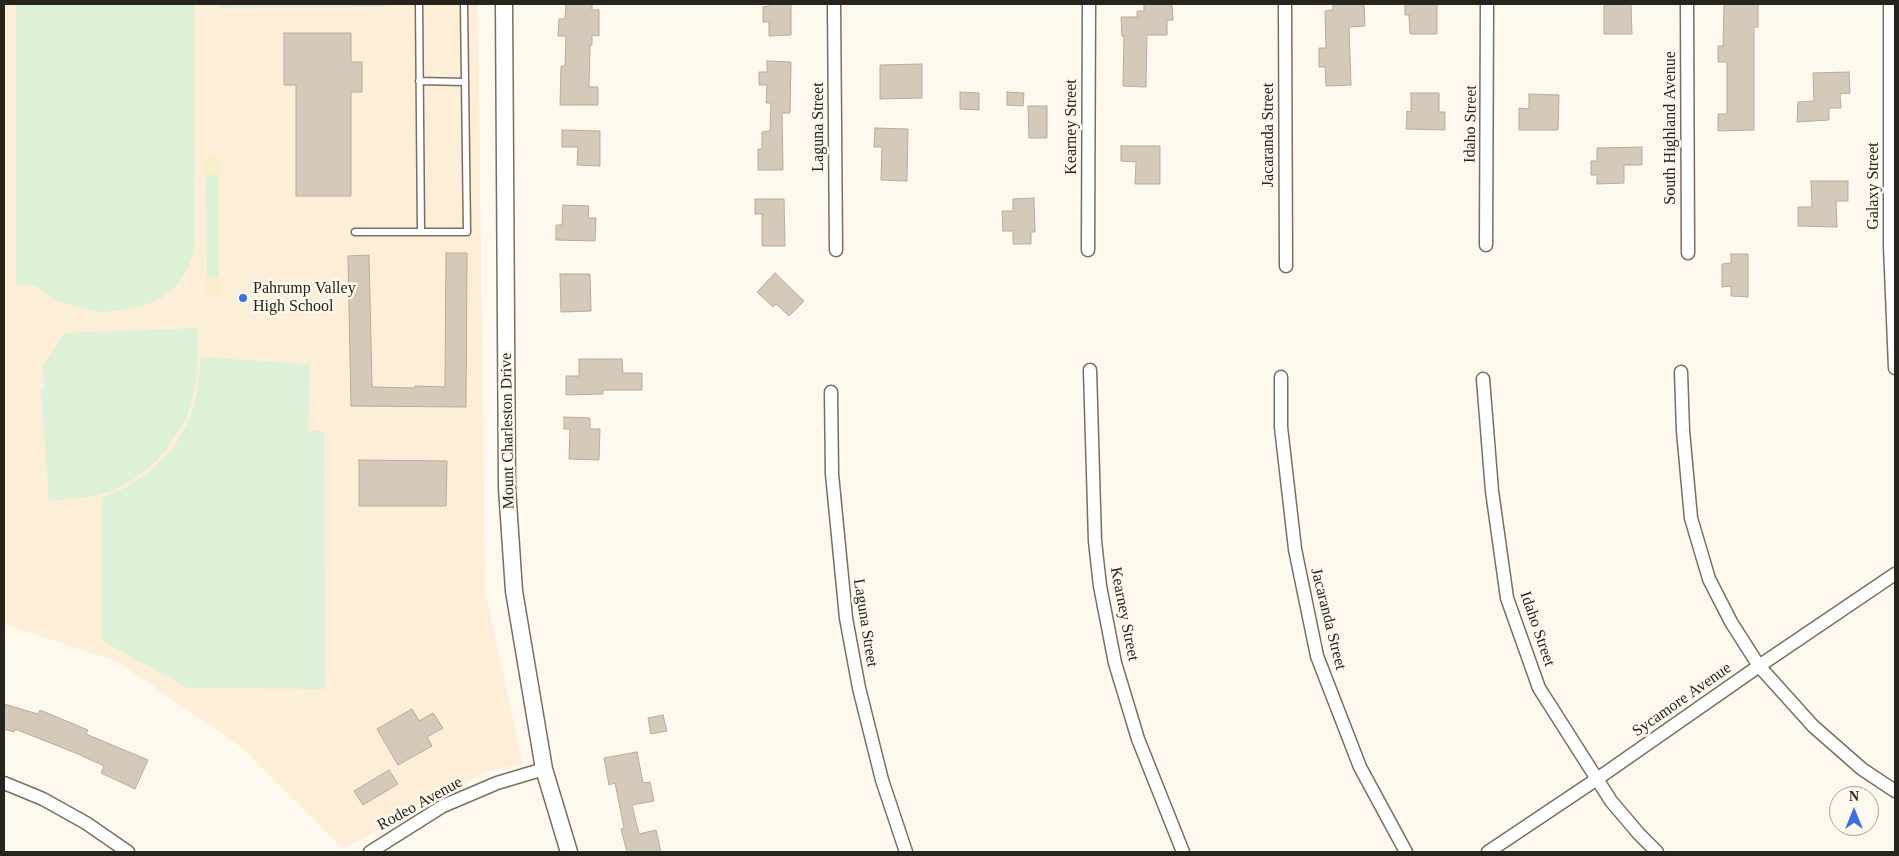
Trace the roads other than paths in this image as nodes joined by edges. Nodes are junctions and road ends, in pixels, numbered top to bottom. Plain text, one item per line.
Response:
1 (419, 4) edge
2 (464, 4) edge
3 (504, 4) edge
4 (834, 4) edge
5 (1089, 4) edge
6 (1285, 4) edge
7 (1488, 4) edge
8 (1687, 4) edge
9 (1890, 4) edge
10 (419, 81) junction
11 (465, 82) junction
12 (355, 232) dead end
13 (420, 232) junction
14 (1486, 245) dead end
15 (836, 250) dead end
16 (1088, 250) dead end
17 (1688, 253) dead end
18 (1286, 266) dead end
19 (1895, 368) edge
20 (1090, 370) dead end
21 (1681, 372) dead end
22 (1281, 377) dead end
23 (1483, 379) dead end
24 (831, 392) dead end
25 (1895, 574) edge
26 (1759, 666) junction
27 (544, 769) junction
28 (1597, 780) junction
29 (4, 783) edge
30 (1895, 791) edge
31 (128, 852) edge
32 (370, 852) edge
33 (569, 852) edge
34 (906, 852) edge
35 (1183, 852) edge
36 (1406, 852) edge
37 (1488, 852) edge
38 (1657, 852) edge

1 - 10 lane
2 - 11 lane
3 - 27 street, Mount Charleston Drive
4 - 15 street, Laguna Street
5 - 16 street, Kearney Street
6 - 18 street, Jacaranda Street
7 - 14 street, Idaho Street
8 - 17 street, South Highland Avenue
9 - 19 street, Galaxy Street
10 - 11 lane
10 - 13 lane
11 - 13 lane
12 - 13 lane
20 - 35 street, Kearney Street
21 - 26 street
22 - 36 street, Jacaranda Street
23 - 28 street, Idaho Street
24 - 34 street, Laguna Street
25 - 26 street, Sycamore Avenue
26 - 28 street, Sycamore Avenue
26 - 30 street
27 - 32 street, Rodeo Avenue
27 - 33 street, Mount Charleston Drive
28 - 37 street, Sycamore Avenue
28 - 38 street, Idaho Street
29 - 31 street

